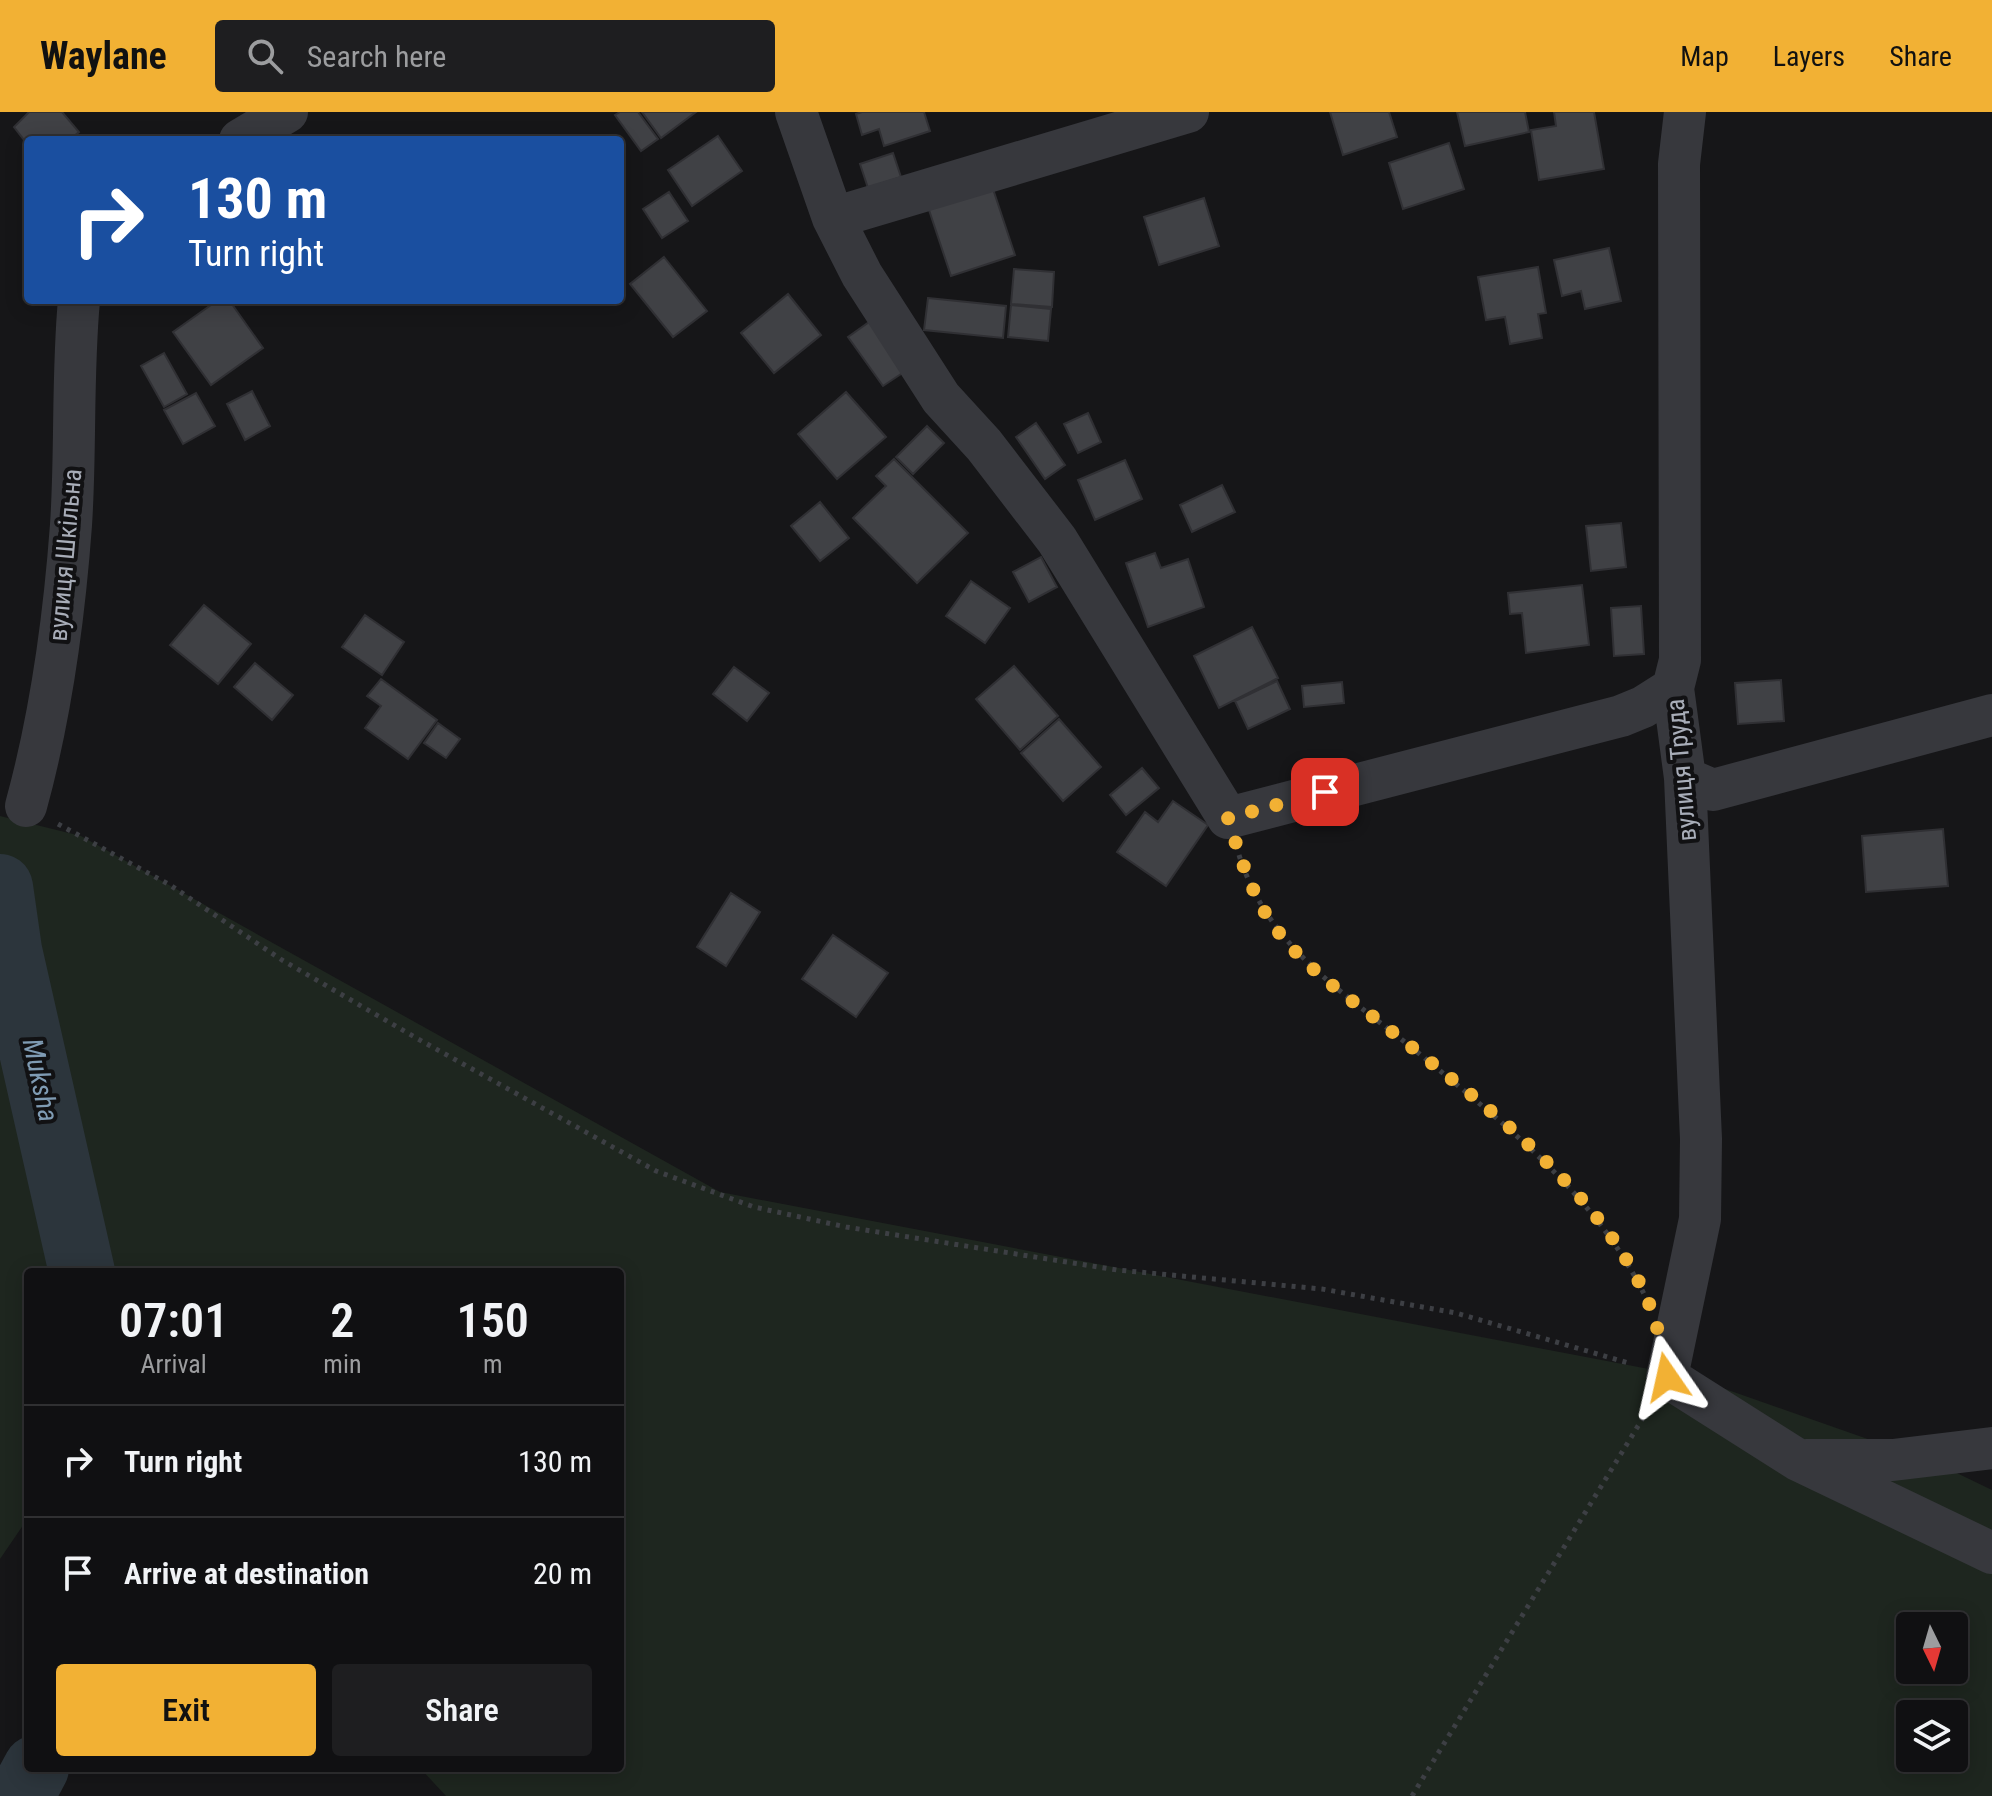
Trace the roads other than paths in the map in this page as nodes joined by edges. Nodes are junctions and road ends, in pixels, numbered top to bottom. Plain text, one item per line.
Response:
1 (287, 112) edge
2 (796, 112) edge
3 (1188, 112) edge
4 (1685, 112) edge
5 (247, 136) edge
6 (833, 218) junction
7 (79, 304) edge
8 (1673, 688) junction
9 (1992, 715) edge
10 (1685, 778) junction
11 (26, 806) road end
12 (1992, 1448) edge
13 (1798, 1460) junction
14 (1992, 1553) edge

1 - 5 street
2 - 6 street
3 - 6 street
4 - 8 street, вулиця Труда
6 - 8 street
7 - 11 street, вулиця Шкільна
8 - 10 street, вулиця Труда
9 - 10 street
10 - 13 street, вулиця Труда
12 - 13 street
13 - 14 street

